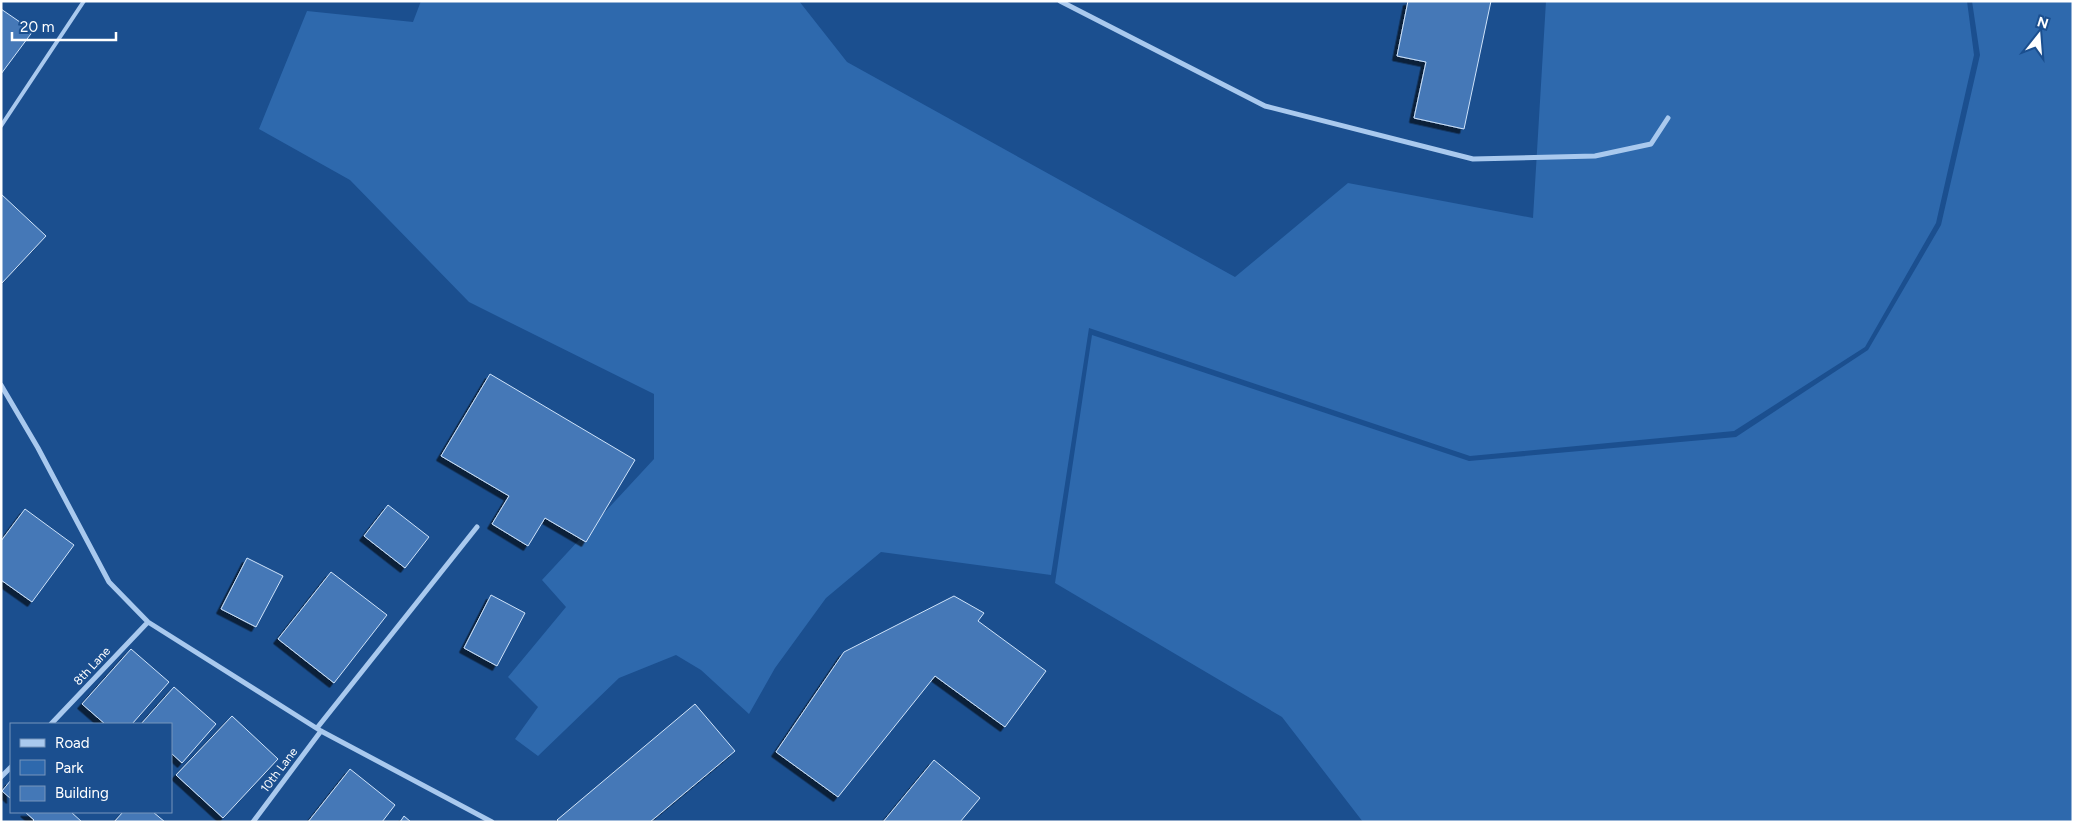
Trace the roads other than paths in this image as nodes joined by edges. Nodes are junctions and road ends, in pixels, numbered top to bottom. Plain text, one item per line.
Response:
1 (84, 1) edge
2 (1060, 1) edge
3 (1668, 118) dead end
4 (1, 126) edge
5 (1, 385) edge
6 (477, 527) dead end
7 (148, 622) junction
8 (53, 723) edge
9 (319, 729) junction
10 (10, 768) edge
11 (1, 777) edge
12 (253, 822) edge
13 (492, 822) edge

1 - 4 lane
2 - 3 street
5 - 7 street
6 - 9 street, 10th Lane
7 - 8 street, 8th Lane
7 - 9 street
9 - 12 street, 10th Lane
9 - 13 street
10 - 11 street

